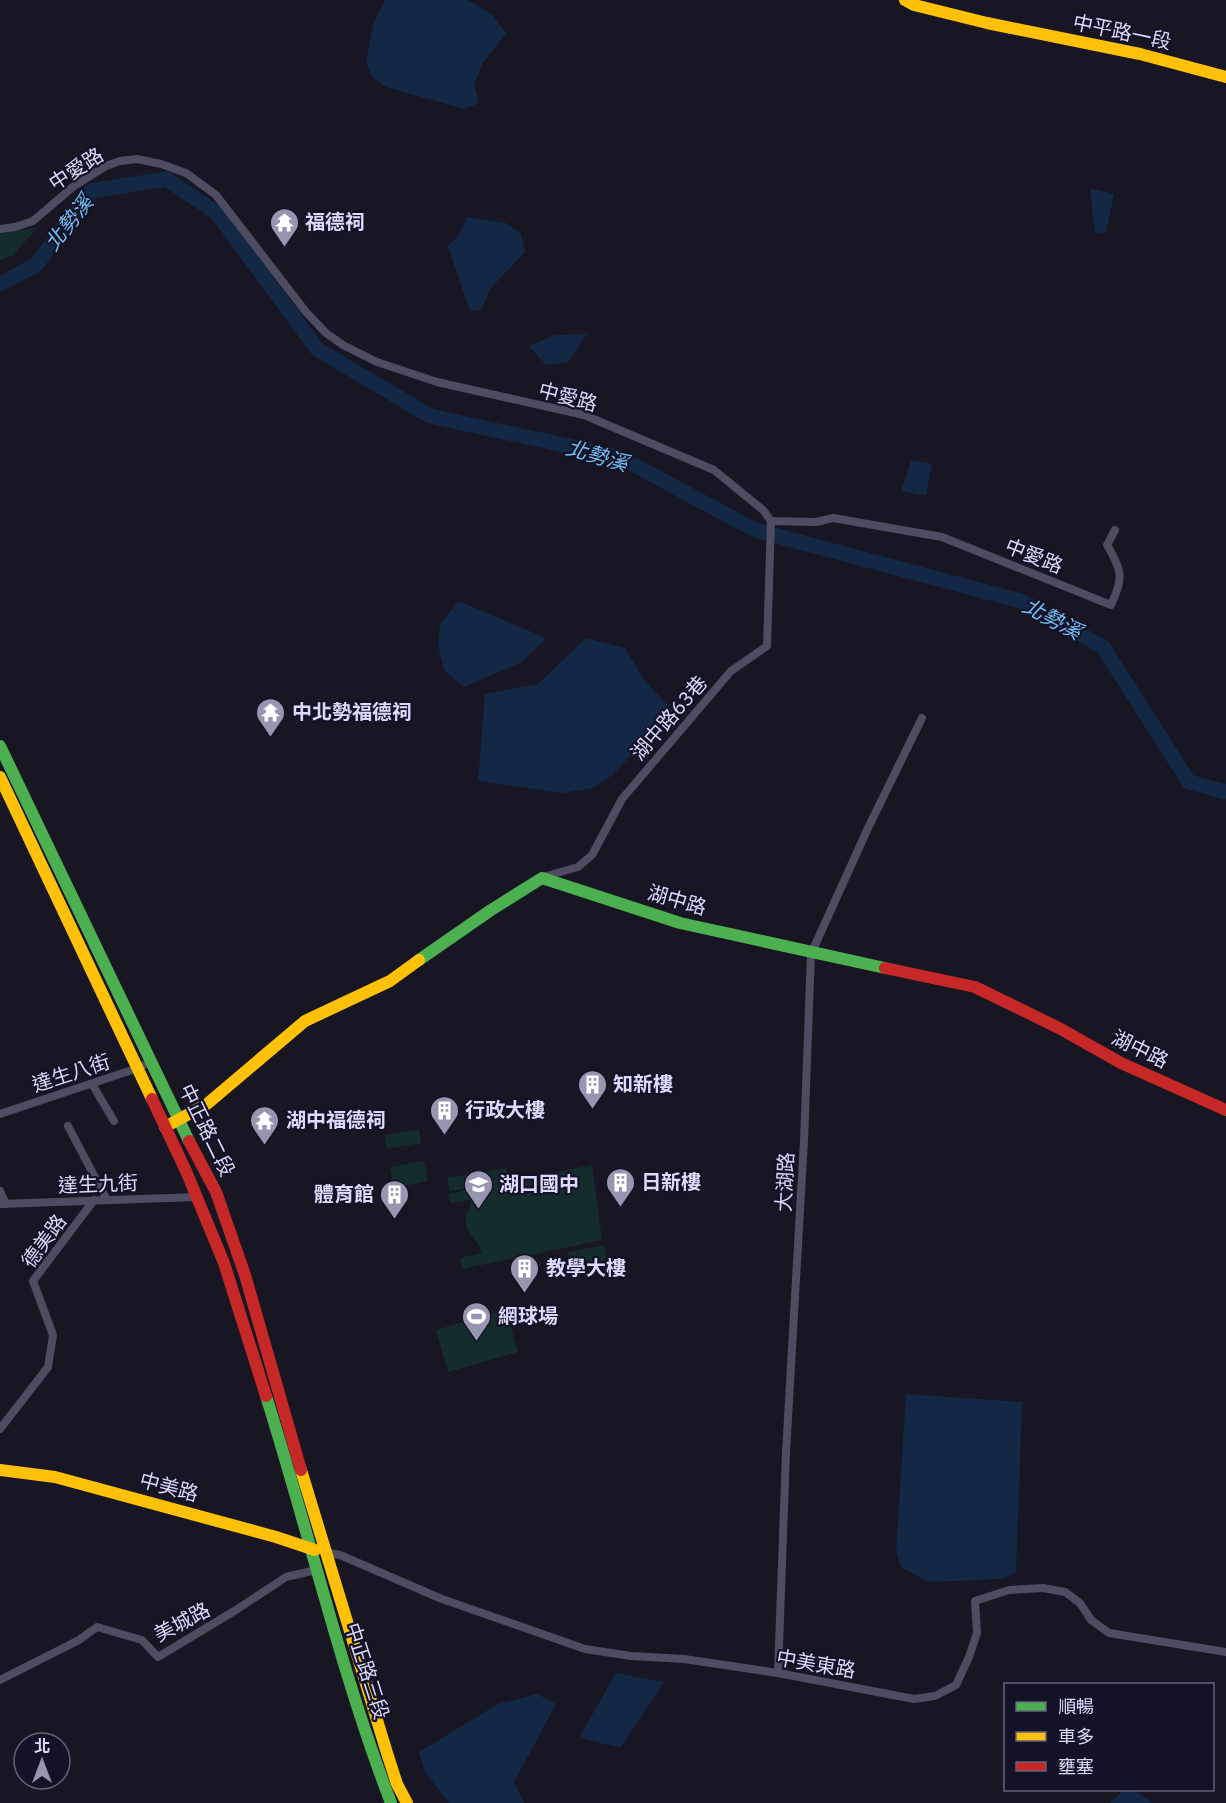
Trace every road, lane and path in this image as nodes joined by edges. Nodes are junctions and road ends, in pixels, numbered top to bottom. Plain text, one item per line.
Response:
1 (905, 0) edge
2 (1226, 77) edge
3 (0, 229) edge
4 (771, 521) junction
5 (1115, 530) dead end
6 (922, 718) dead end
7 (0, 746) edge
8 (0, 777) edge
9 (542, 878) junction
10 (811, 954) junction
11 (152, 1061) junction
12 (138, 1068) junction
13 (92, 1084) junction
14 (1226, 1110) edge
15 (0, 1114) edge
16 (114, 1121) dead end
17 (179, 1121) junction
18 (68, 1126) dead end
19 (165, 1127) junction
20 (0, 1191) edge
21 (197, 1197) junction
22 (94, 1200) junction
23 (107, 1200) junction
24 (3, 1204) edge
25 (0, 1430) edge
26 (0, 1470) edge
27 (310, 1548) junction
28 (325, 1552) junction
29 (316, 1569) junction
30 (1226, 1652) edge
31 (777, 1673) junction
32 (0, 1680) edge
33 (391, 1803) edge
34 (407, 1803) edge

1 - 2 main road, 中平路一段
3 - 4 street, 中愛路
4 - 5 street, 中愛路
4 - 9 street, 湖中路63巷
6 - 10 street, 大湖路
7 - 11 main road, 中正路二段
8 - 12 main road, 中正路二段
9 - 10 main road, 湖中路
9 - 17 main road
10 - 14 main road, 湖中路
10 - 31 street, 大湖路
11 - 12 street, 達生八街
11 - 17 main road, 中正路二段
12 - 13 street, 達生八街
12 - 19 main road, 中正路二段
13 - 15 street, 達生八街
13 - 16 street
17 - 19 main road
17 - 28 main road, 中正路二段
18 - 23 street
19 - 21 main road, 中正路二段
20 - 24 street
21 - 23 street, 達生九街
21 - 27 main road, 中正路二段
22 - 23 street, 達生九街
22 - 24 street, 達生九街
22 - 25 street, 德美路
26 - 27 main road, 中美路
27 - 28 main road, 中美路
27 - 29 main road, 中正路三段
28 - 31 street, 中美東路
28 - 34 main road, 中正路三段
29 - 32 street, 美城路
29 - 33 main road, 中正路三段
30 - 31 street, 中美東路

